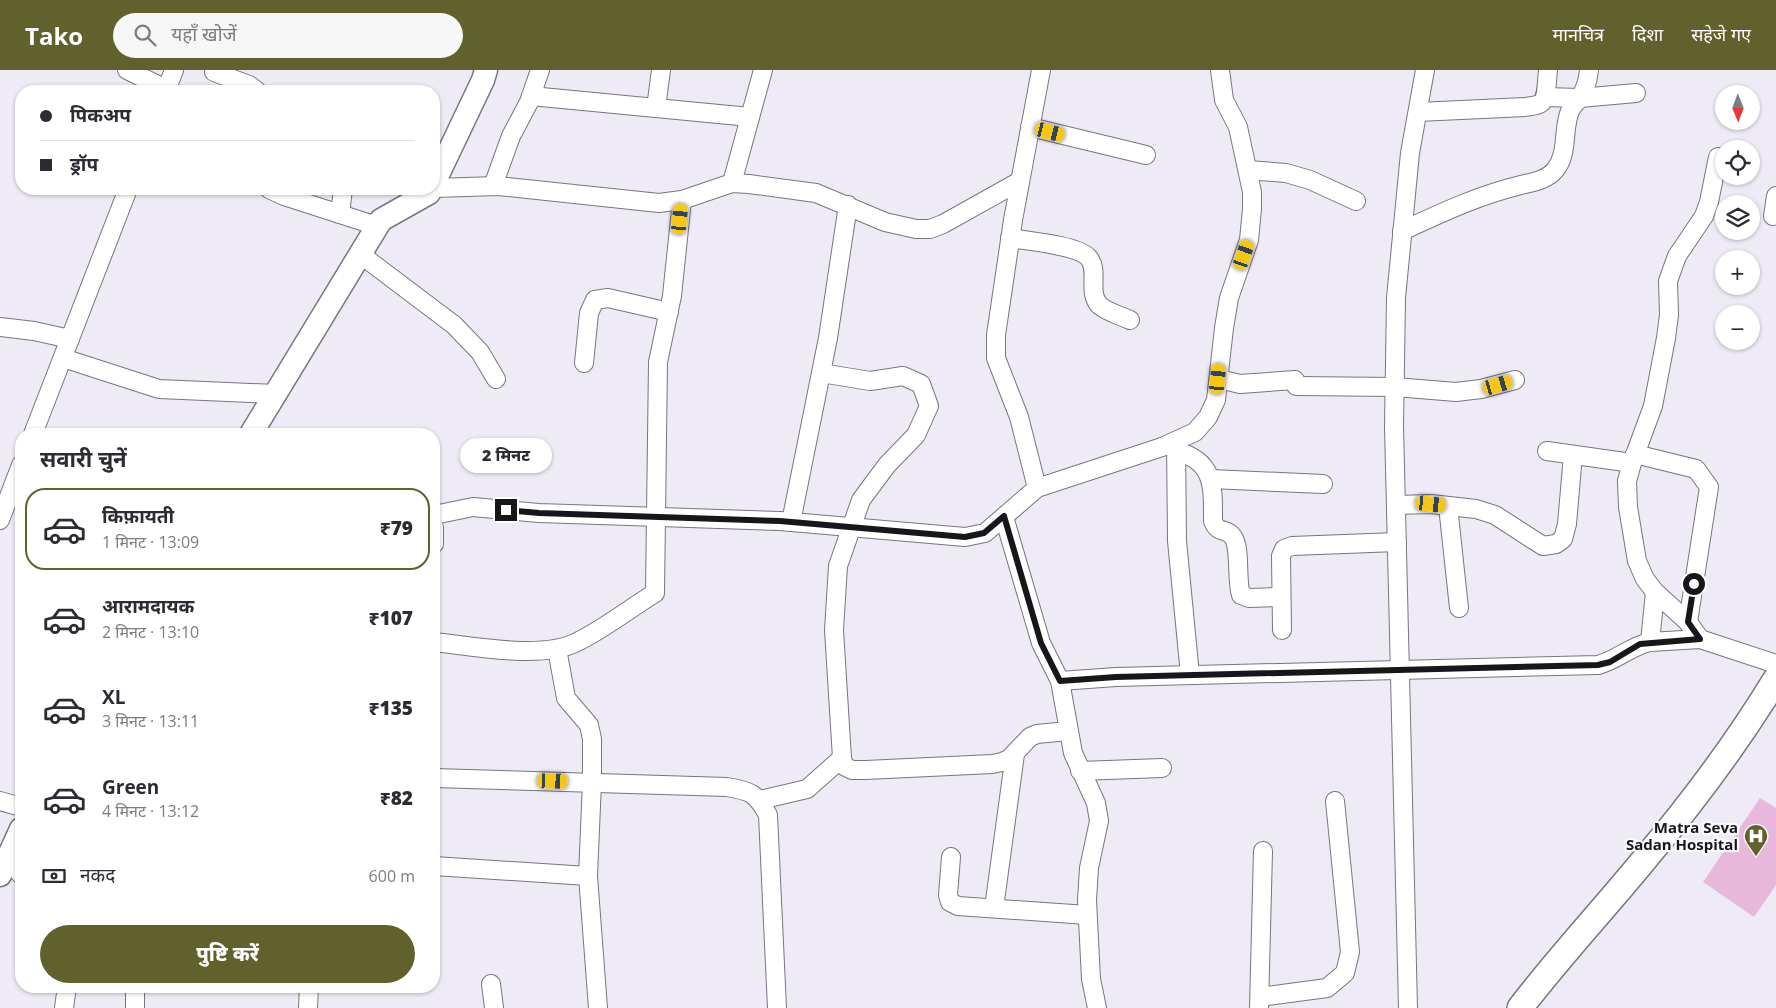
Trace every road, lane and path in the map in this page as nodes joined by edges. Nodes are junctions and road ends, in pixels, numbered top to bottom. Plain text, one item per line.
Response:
1 (126, 70) edge
2 (174, 70) edge
3 (486, 70) edge
4 (540, 70) edge
5 (661, 70) edge
6 (763, 70) edge
7 (1041, 70) edge
8 (1220, 70) edge
9 (1425, 70) edge
10 (1548, 70) edge
11 (1589, 70) edge
12 (214, 72) dead end
13 (156, 85) edge
14 (170, 85) edge
15 (249, 85) edge
16 (1636, 93) dead end
17 (531, 96) junction
18 (1545, 97) junction
19 (1580, 98) junction
20 (656, 108) junction
21 (1418, 112) junction
22 (750, 117) junction
23 (1030, 127) junction
24 (1146, 155) dead end
25 (440, 170) edge
26 (1248, 170) junction
27 (1715, 172) edge
28 (1020, 181) junction
29 (732, 183) junction
30 (493, 186) junction
31 (440, 188) edge
32 (126, 195) edge
33 (282, 195) edge
34 (342, 195) edge
35 (424, 195) edge
36 (1776, 196) edge
37 (682, 200) junction
38 (1356, 201) dead end
39 (848, 206) junction
40 (340, 214) junction
41 (1773, 216) dead end
42 (377, 226) junction
43 (1402, 231) junction
44 (1010, 238) junction
45 (360, 254) junction
46 (669, 312) junction
47 (1130, 320) dead end
48 (0, 327) edge
49 (70, 339) junction
50 (63, 358) junction
51 (584, 364) dead end
52 (821, 372) junction
53 (496, 379) dead end
54 (1218, 379) junction
55 (1515, 380) dead end
56 (1395, 387) junction
57 (276, 394) junction
58 (35, 428) edge
59 (255, 428) edge
60 (1176, 446) junction
61 (1547, 451) dead end
62 (1573, 455) junction
63 (1633, 459) junction
64 (1211, 479) junction
65 (15, 481) edge
66 (1323, 484) dead end
67 (1037, 488) junction
68 (1396, 505) junction
69 (1448, 506) junction
70 (440, 514) edge
71 (1004, 516) junction
72 (655, 517) junction
73 (0, 520) edge
74 (791, 522) junction
75 (852, 527) junction
76 (1397, 542) junction
77 (1655, 592) junction
78 (1281, 596) junction
79 (1459, 608) dead end
80 (1688, 622) junction
81 (1282, 630) dead end
82 (1700, 639) junction
83 (1650, 642) junction
84 (440, 643) edge
85 (557, 649) junction
86 (1776, 664) edge
87 (1401, 670) junction
88 (1190, 676) junction
89 (1776, 679) edge
90 (1060, 681) junction
91 (1068, 731) junction
92 (1015, 754) junction
93 (842, 758) junction
94 (1162, 768) dead end
95 (1080, 771) junction
96 (440, 778) edge
97 (592, 782) junction
98 (760, 800) junction
99 (0, 801) edge
100 (1335, 801) dead end
101 (15, 805) edge
102 (15, 851) edge
103 (1263, 851) dead end
104 (951, 857) dead end
105 (440, 866) edge
106 (10, 869) edge
107 (588, 876) junction
108 (994, 908) junction
109 (1087, 915) junction
110 (491, 984) dead end
111 (66, 993) edge
112 (135, 993) edge
113 (309, 993) edge
114 (1260, 1002) edge
115 (64, 1008) edge
116 (135, 1008) edge
117 (308, 1008) edge
118 (494, 1008) edge
119 (598, 1008) edge
120 (777, 1008) edge
121 (1097, 1008) edge
122 (1408, 1008) edge
123 (1520, 1008) edge

1 - 13 street
2 - 14 street
3 - 25 main road
4 - 17 street
5 - 20 street
6 - 22 street
7 - 23 street
8 - 26 street
9 - 21 street
10 - 18 street
11 - 19 street
12 - 15 street
16 - 19 street
17 - 20 street
17 - 30 street
18 - 19 street
18 - 21 street
19 - 43 street
20 - 22 street
21 - 43 street
22 - 29 street
23 - 24 street
23 - 28 street
26 - 38 street
26 - 54 street
27 - 63 street
28 - 39 street
28 - 44 street
29 - 37 street
29 - 39 street
30 - 31 street
30 - 37 street
32 - 49 street
33 - 40 street
34 - 40 street
35 - 42 main road
36 - 41 street
37 - 46 street
39 - 52 street
40 - 42 street
42 - 45 main road
43 - 56 street
44 - 47 street
44 - 67 street
45 - 53 street
45 - 57 main road
46 - 51 street
46 - 72 street
48 - 49 street
49 - 50 street
50 - 57 street
50 - 58 street
52 - 74 street
52 - 75 street
54 - 56 street
54 - 60 street
55 - 56 street
56 - 68 street
57 - 59 main road
60 - 64 street
60 - 67 street
60 - 88 street
61 - 62 street
62 - 63 street
62 - 69 street
63 - 77 street
63 - 80 street
64 - 66 street
64 - 78 street
65 - 73 street
67 - 71 street
68 - 69 street
68 - 76 street
69 - 79 street
70 - 72 street
71 - 75 street
71 - 90 street
72 - 74 street
72 - 85 street
74 - 75 street
75 - 93 street
76 - 78 street
76 - 87 street
77 - 80 street
77 - 83 street
78 - 81 street
80 - 82 street
82 - 83 street
82 - 86 street
83 - 87 street
84 - 85 street
85 - 97 street
87 - 88 street
87 - 122 street
88 - 90 street
89 - 123 highway
90 - 91 street
91 - 92 street
91 - 95 street
92 - 93 street
92 - 108 street
93 - 98 street
94 - 95 street
95 - 109 street
96 - 97 street
97 - 98 street
97 - 107 street
98 - 120 street
99 - 101 street
100 - 114 street
102 - 106 main road
103 - 114 street
104 - 108 street
105 - 107 street
107 - 119 street
108 - 109 street
109 - 121 street
110 - 118 street
111 - 115 street
112 - 116 street
113 - 117 street

